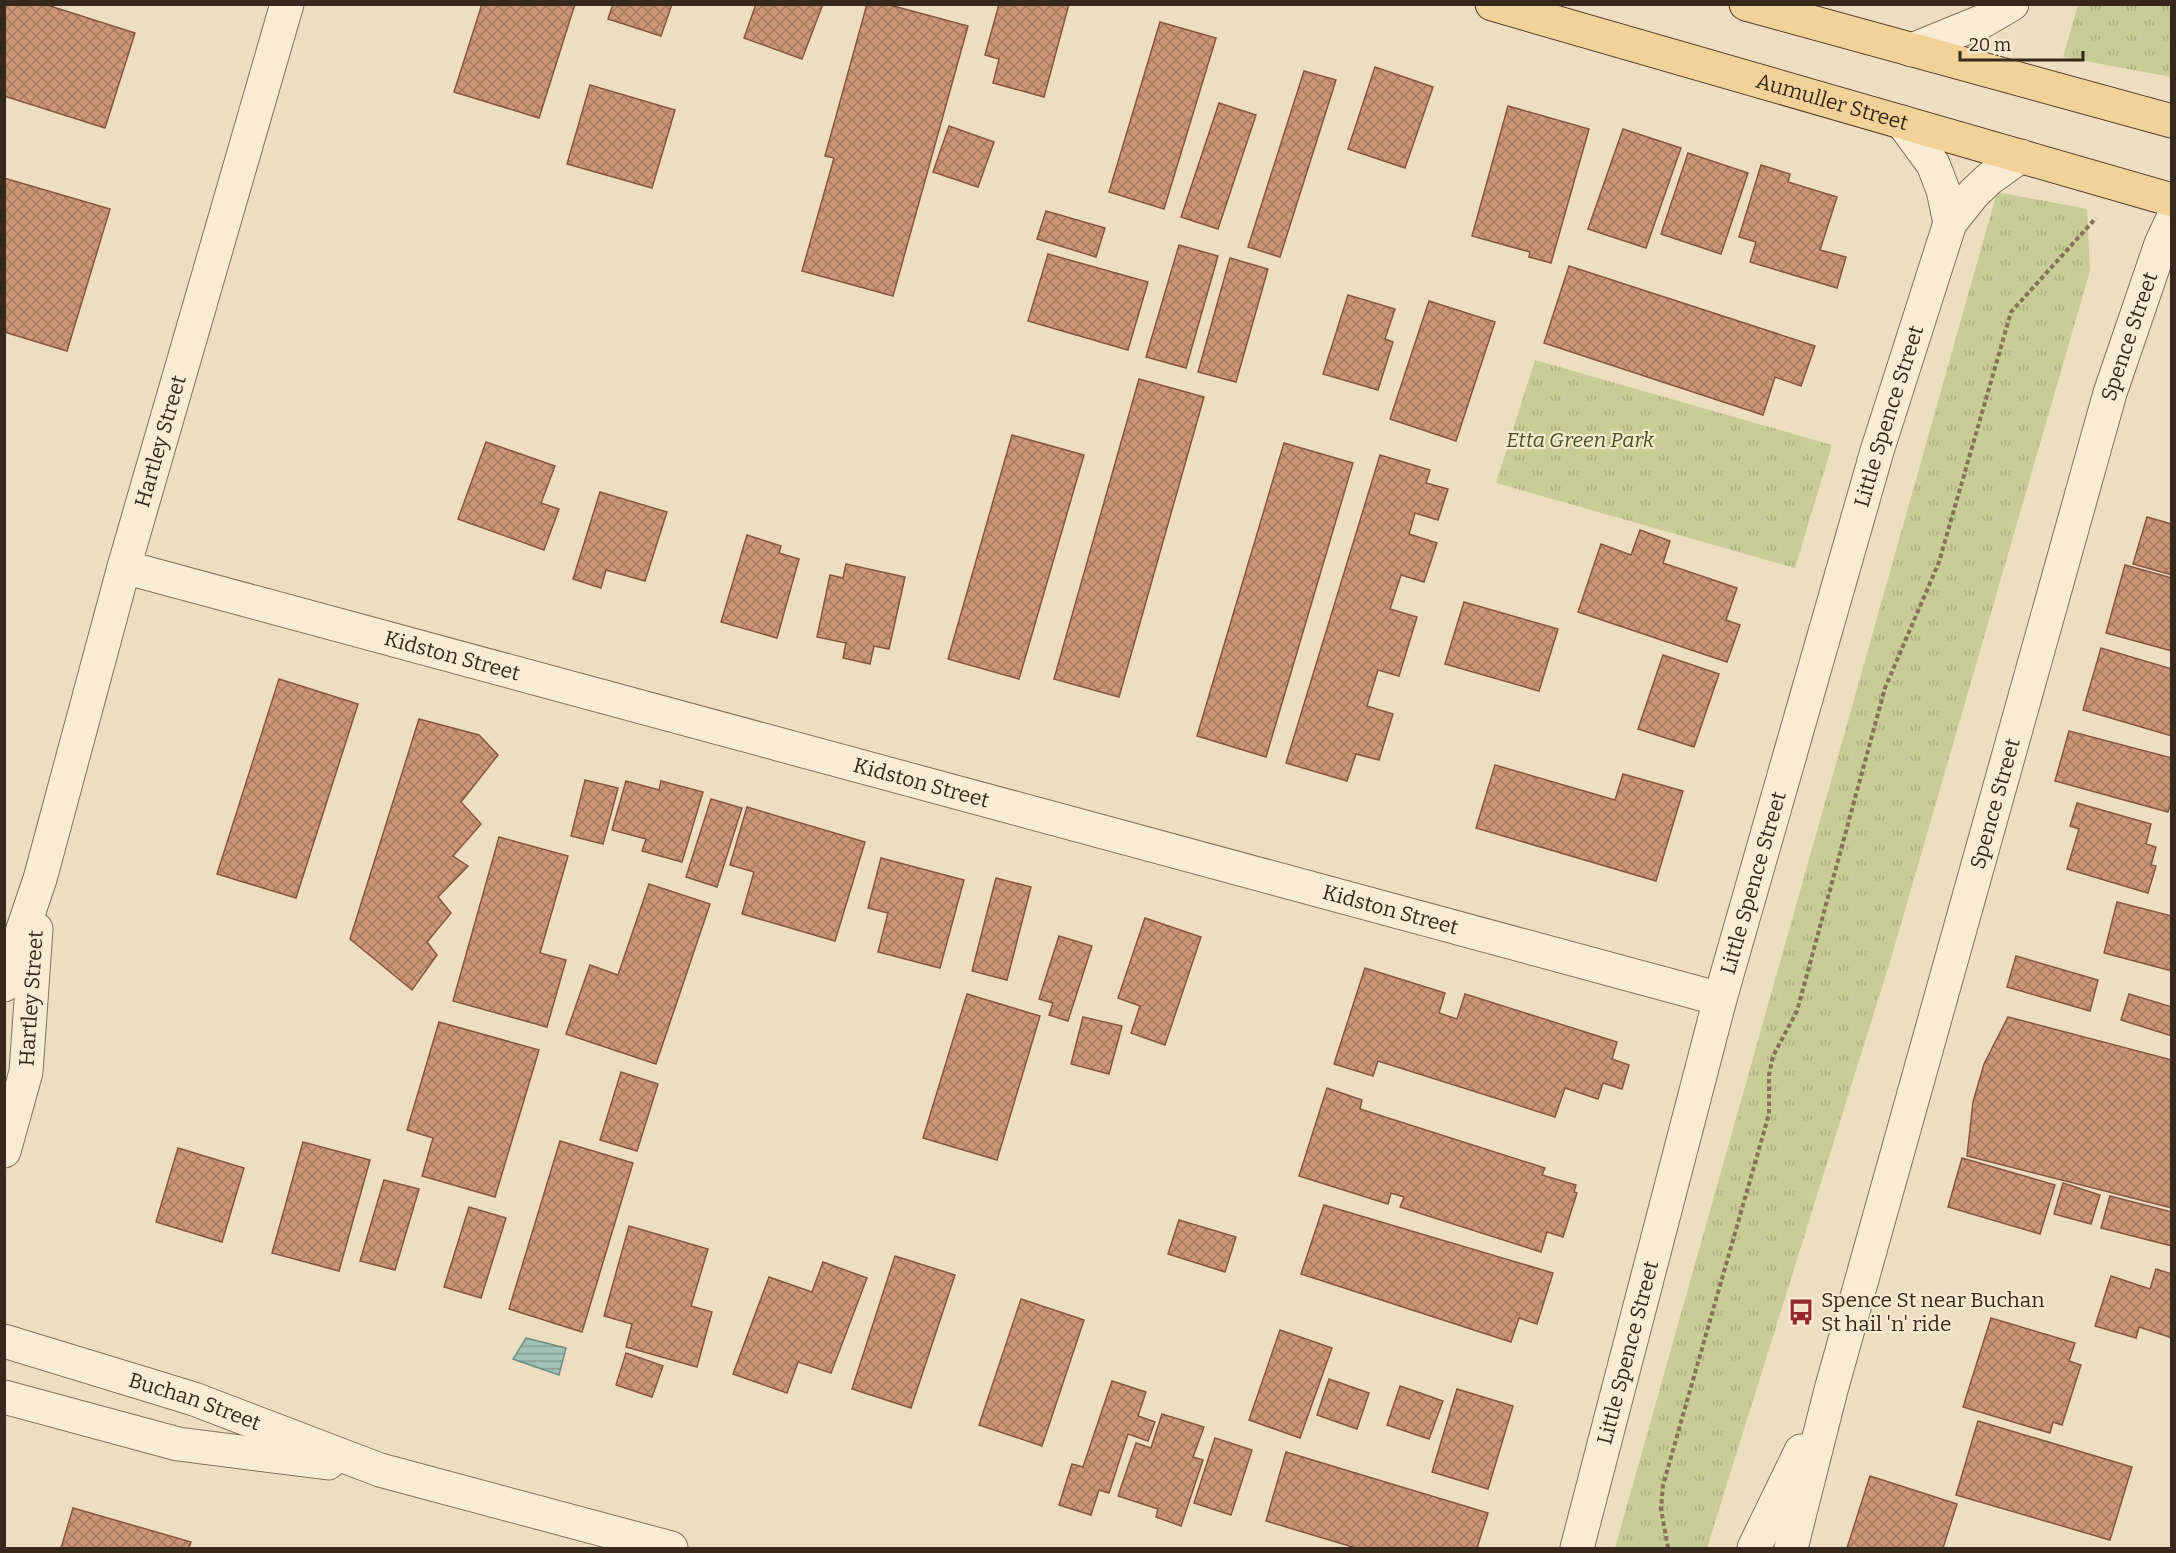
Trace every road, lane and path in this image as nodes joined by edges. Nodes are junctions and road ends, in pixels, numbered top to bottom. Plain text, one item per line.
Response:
1 (287, 4) edge
2 (1492, 4) edge
3 (1746, 4) edge
4 (2012, 4) edge
5 (1912, 50) junction
6 (2172, 121) edge
7 (1902, 122) junction
8 (2022, 156) junction
9 (2172, 200) edge
10 (2172, 220) edge
11 (2094, 223) dead end
12 (1950, 224) junction
13 (124, 567) junction
14 (40, 879) junction
15 (4, 985) edge
16 (1720, 999) junction
17 (4, 1151) edge
18 (4, 1341) edge
19 (1831, 1390) junction
20 (4, 1397) edge
21 (380, 1470) junction
22 (671, 1548) edge
23 (1577, 1548) edge
24 (1668, 1548) edge
25 (1754, 1548) edge
26 (1791, 1548) edge

1 - 13 street, Hartley Street
2 - 7 main road, Aumuller Street
3 - 5 main road
4 - 5 street
5 - 6 main road
7 - 8 main road, Aumuller Street
7 - 12 street, Little Spence Street
8 - 9 main road, Aumuller Street
8 - 12 street, Little Spence Street
10 - 19 street, Spence Street
11 - 24 path
12 - 16 street, Little Spence Street
13 - 14 street, Hartley Street
13 - 16 street, Kidston Street
14 - 15 street, Hartley Street
14 - 17 street, Hartley Street
16 - 23 street, Little Spence Street
18 - 21 street, Buchan Street
19 - 25 street, Spence Street
19 - 26 street, Spence Street
20 - 21 street, Buchan Street
21 - 22 street, Buchan Street

